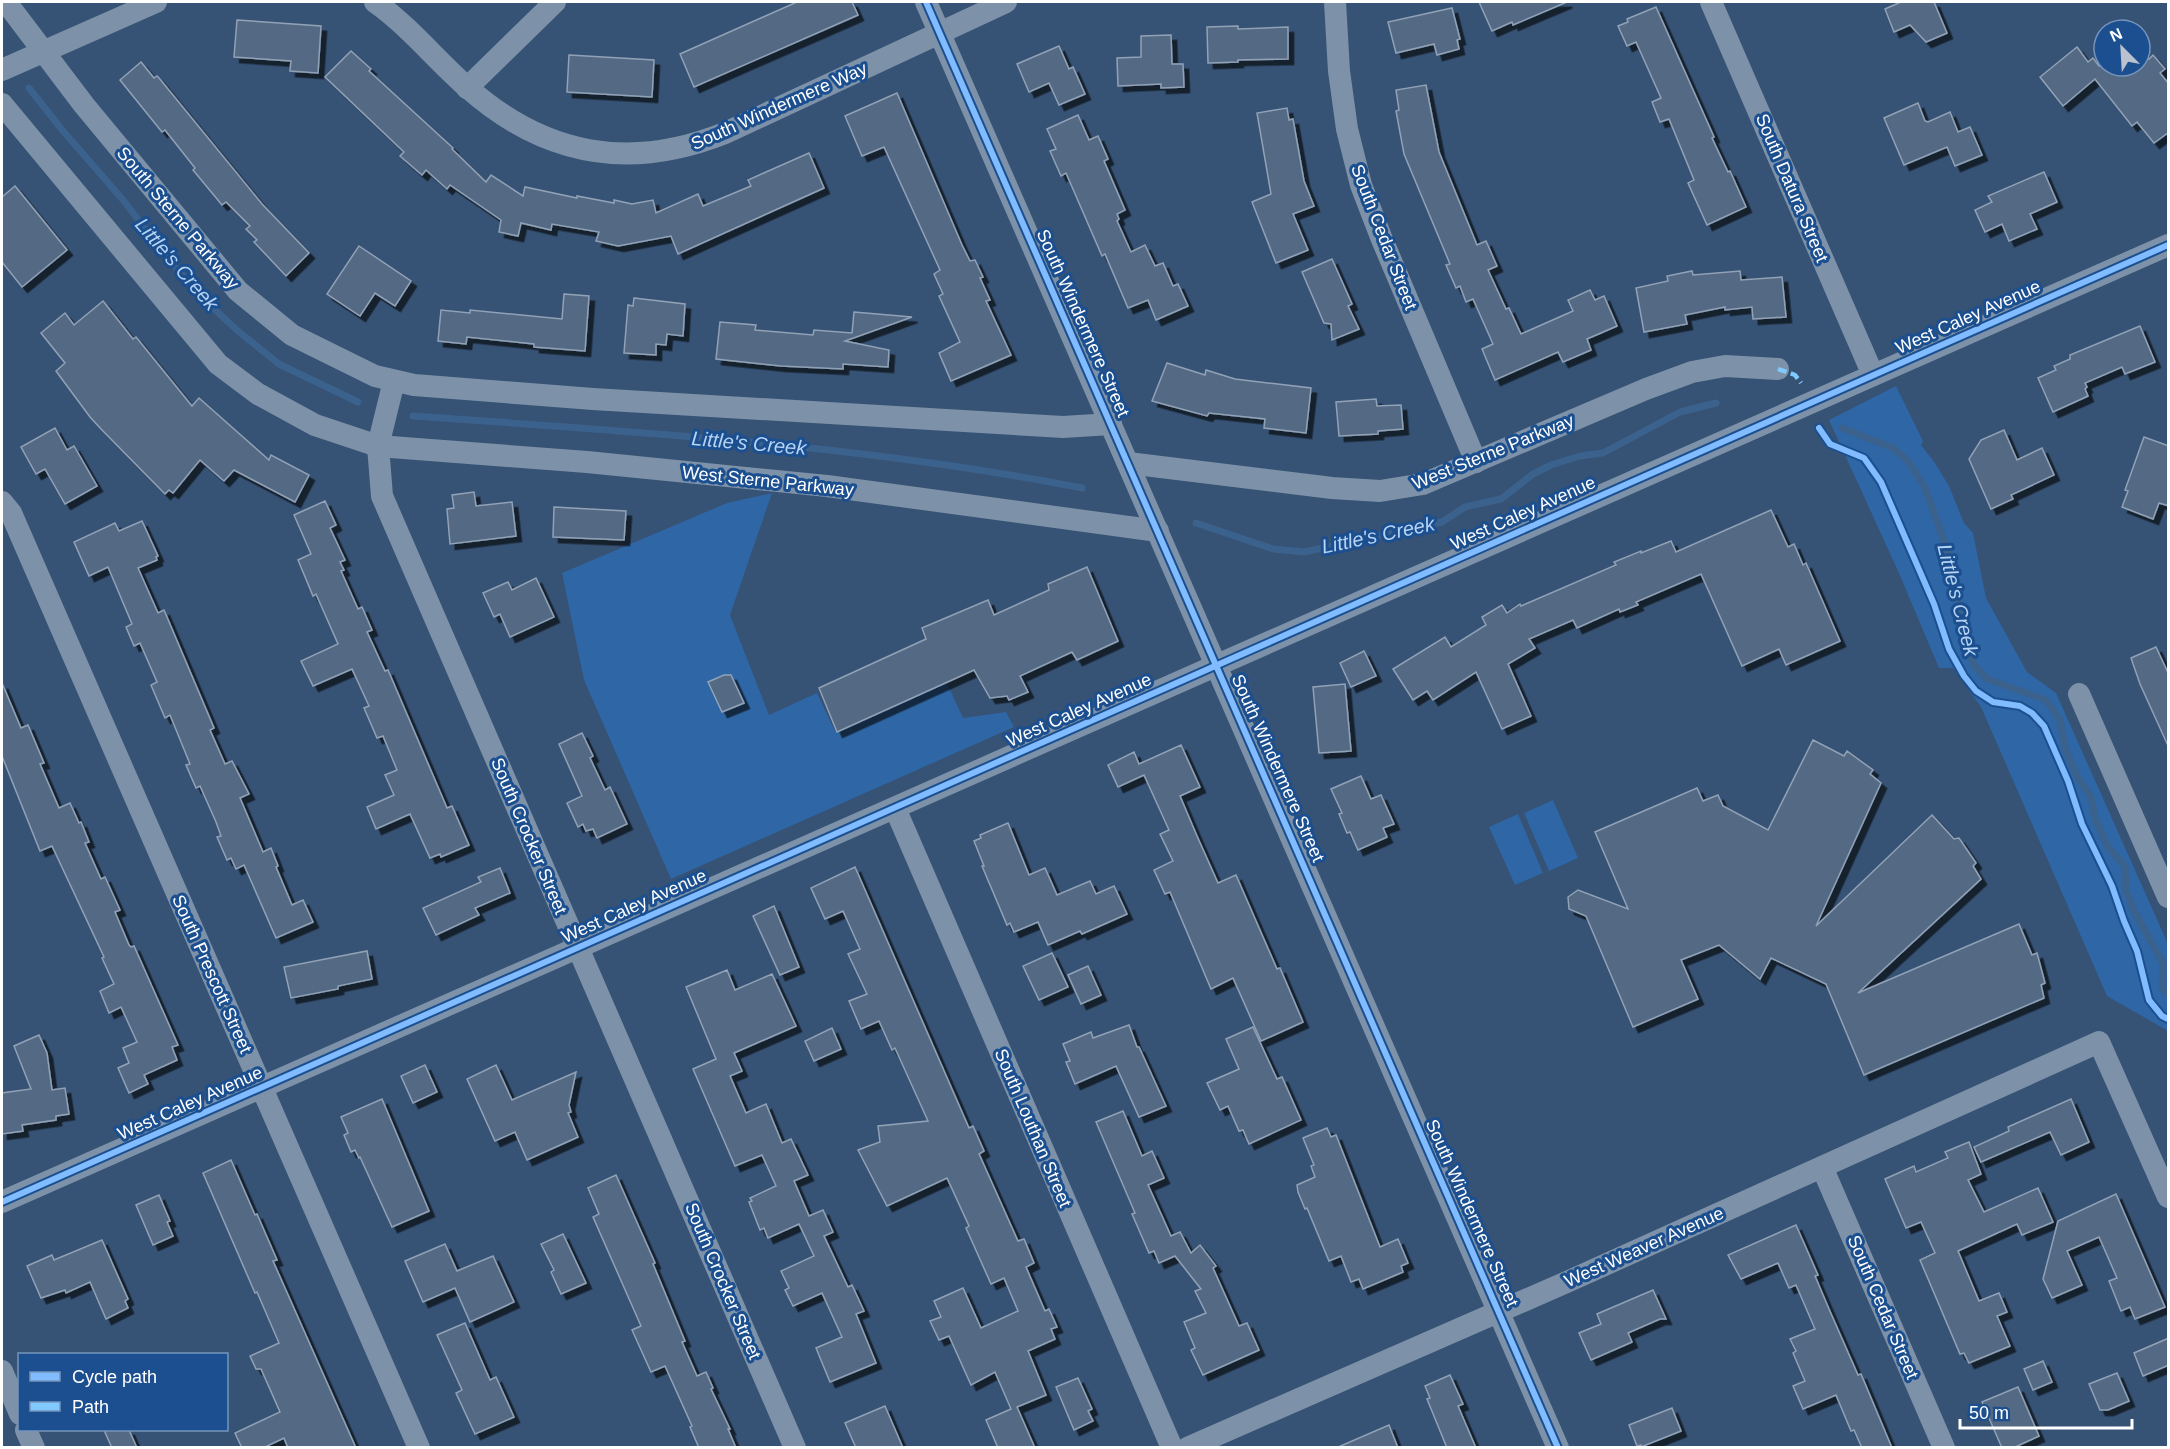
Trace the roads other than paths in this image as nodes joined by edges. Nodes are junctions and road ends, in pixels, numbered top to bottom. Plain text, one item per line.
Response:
1 (6, 2) edge
2 (156, 2) edge
3 (375, 2) edge
4 (555, 2) edge
5 (926, 2) edge
6 (1006, 2) edge
7 (1335, 2) edge
8 (1711, 2) edge
9 (940, 34) junction
10 (43, 52) junction
11 (2, 70) edge
12 (467, 88) junction
13 (2, 104) edge
14 (2169, 245) edge
15 (1778, 369) dead end
16 (1873, 375) junction
17 (394, 381) junction
18 (1111, 424) junction
19 (378, 446) junction
20 (1476, 462) junction
21 (1128, 463) junction
22 (2, 502) edge
23 (1158, 531) junction
24 (1217, 666) junction
25 (2079, 694) dead end
26 (895, 808) junction
27 (2169, 897) edge
28 (578, 948) junction
29 (262, 1087) junction
30 (1822, 1167) junction
31 (2169, 1197) edge
32 (2, 1202) edge
33 (1498, 1311) junction
34 (2, 1371) edge
35 (18, 1409) edge
36 (26, 1431) edge
37 (34, 1448) edge
38 (419, 1448) edge
39 (795, 1448) edge
40 (1172, 1448) edge
41 (1187, 1448) edge
42 (1558, 1448) edge
43 (1944, 1448) edge

1 - 10 street, South Sterne Parkway
2 - 10 street
3 - 12 street, South Windermere Way
4 - 12 street
5 - 9 street, South Windermere Street
6 - 9 street, South Windermere Way
7 - 20 street, South Cedar Street
8 - 16 street, South Datura Street
9 - 12 street, South Windermere Way
9 - 18 street, South Windermere Street
10 - 11 street
10 - 17 street, South Sterne Parkway
13 - 19 street
14 - 16 street, West Caley Avenue
15 - 20 street, West Sterne Parkway
16 - 24 street, West Caley Avenue
17 - 18 street
17 - 19 street, South Crocker Street
18 - 21 street, South Windermere Street
19 - 23 street, West Sterne Parkway
19 - 28 street, South Crocker Street
20 - 21 street, West Sterne Parkway
21 - 23 street, South Windermere Street
22 - 29 street, South Prescott Street
23 - 24 street, South Windermere Street
24 - 26 street, West Caley Avenue
24 - 33 street, South Windermere Street
25 - 27 street
26 - 28 street, West Caley Avenue
26 - 40 street, South Louthan Street
28 - 29 street, West Caley Avenue
28 - 39 street, South Crocker Street
29 - 32 street, West Caley Avenue
29 - 38 street, South Prescott Street
30 - 31 street, West Weaver Avenue
30 - 33 street, West Weaver Avenue
30 - 43 street, South Cedar Street
33 - 41 street, West Weaver Avenue
33 - 42 street, South Windermere Street
34 - 35 street
36 - 37 street

